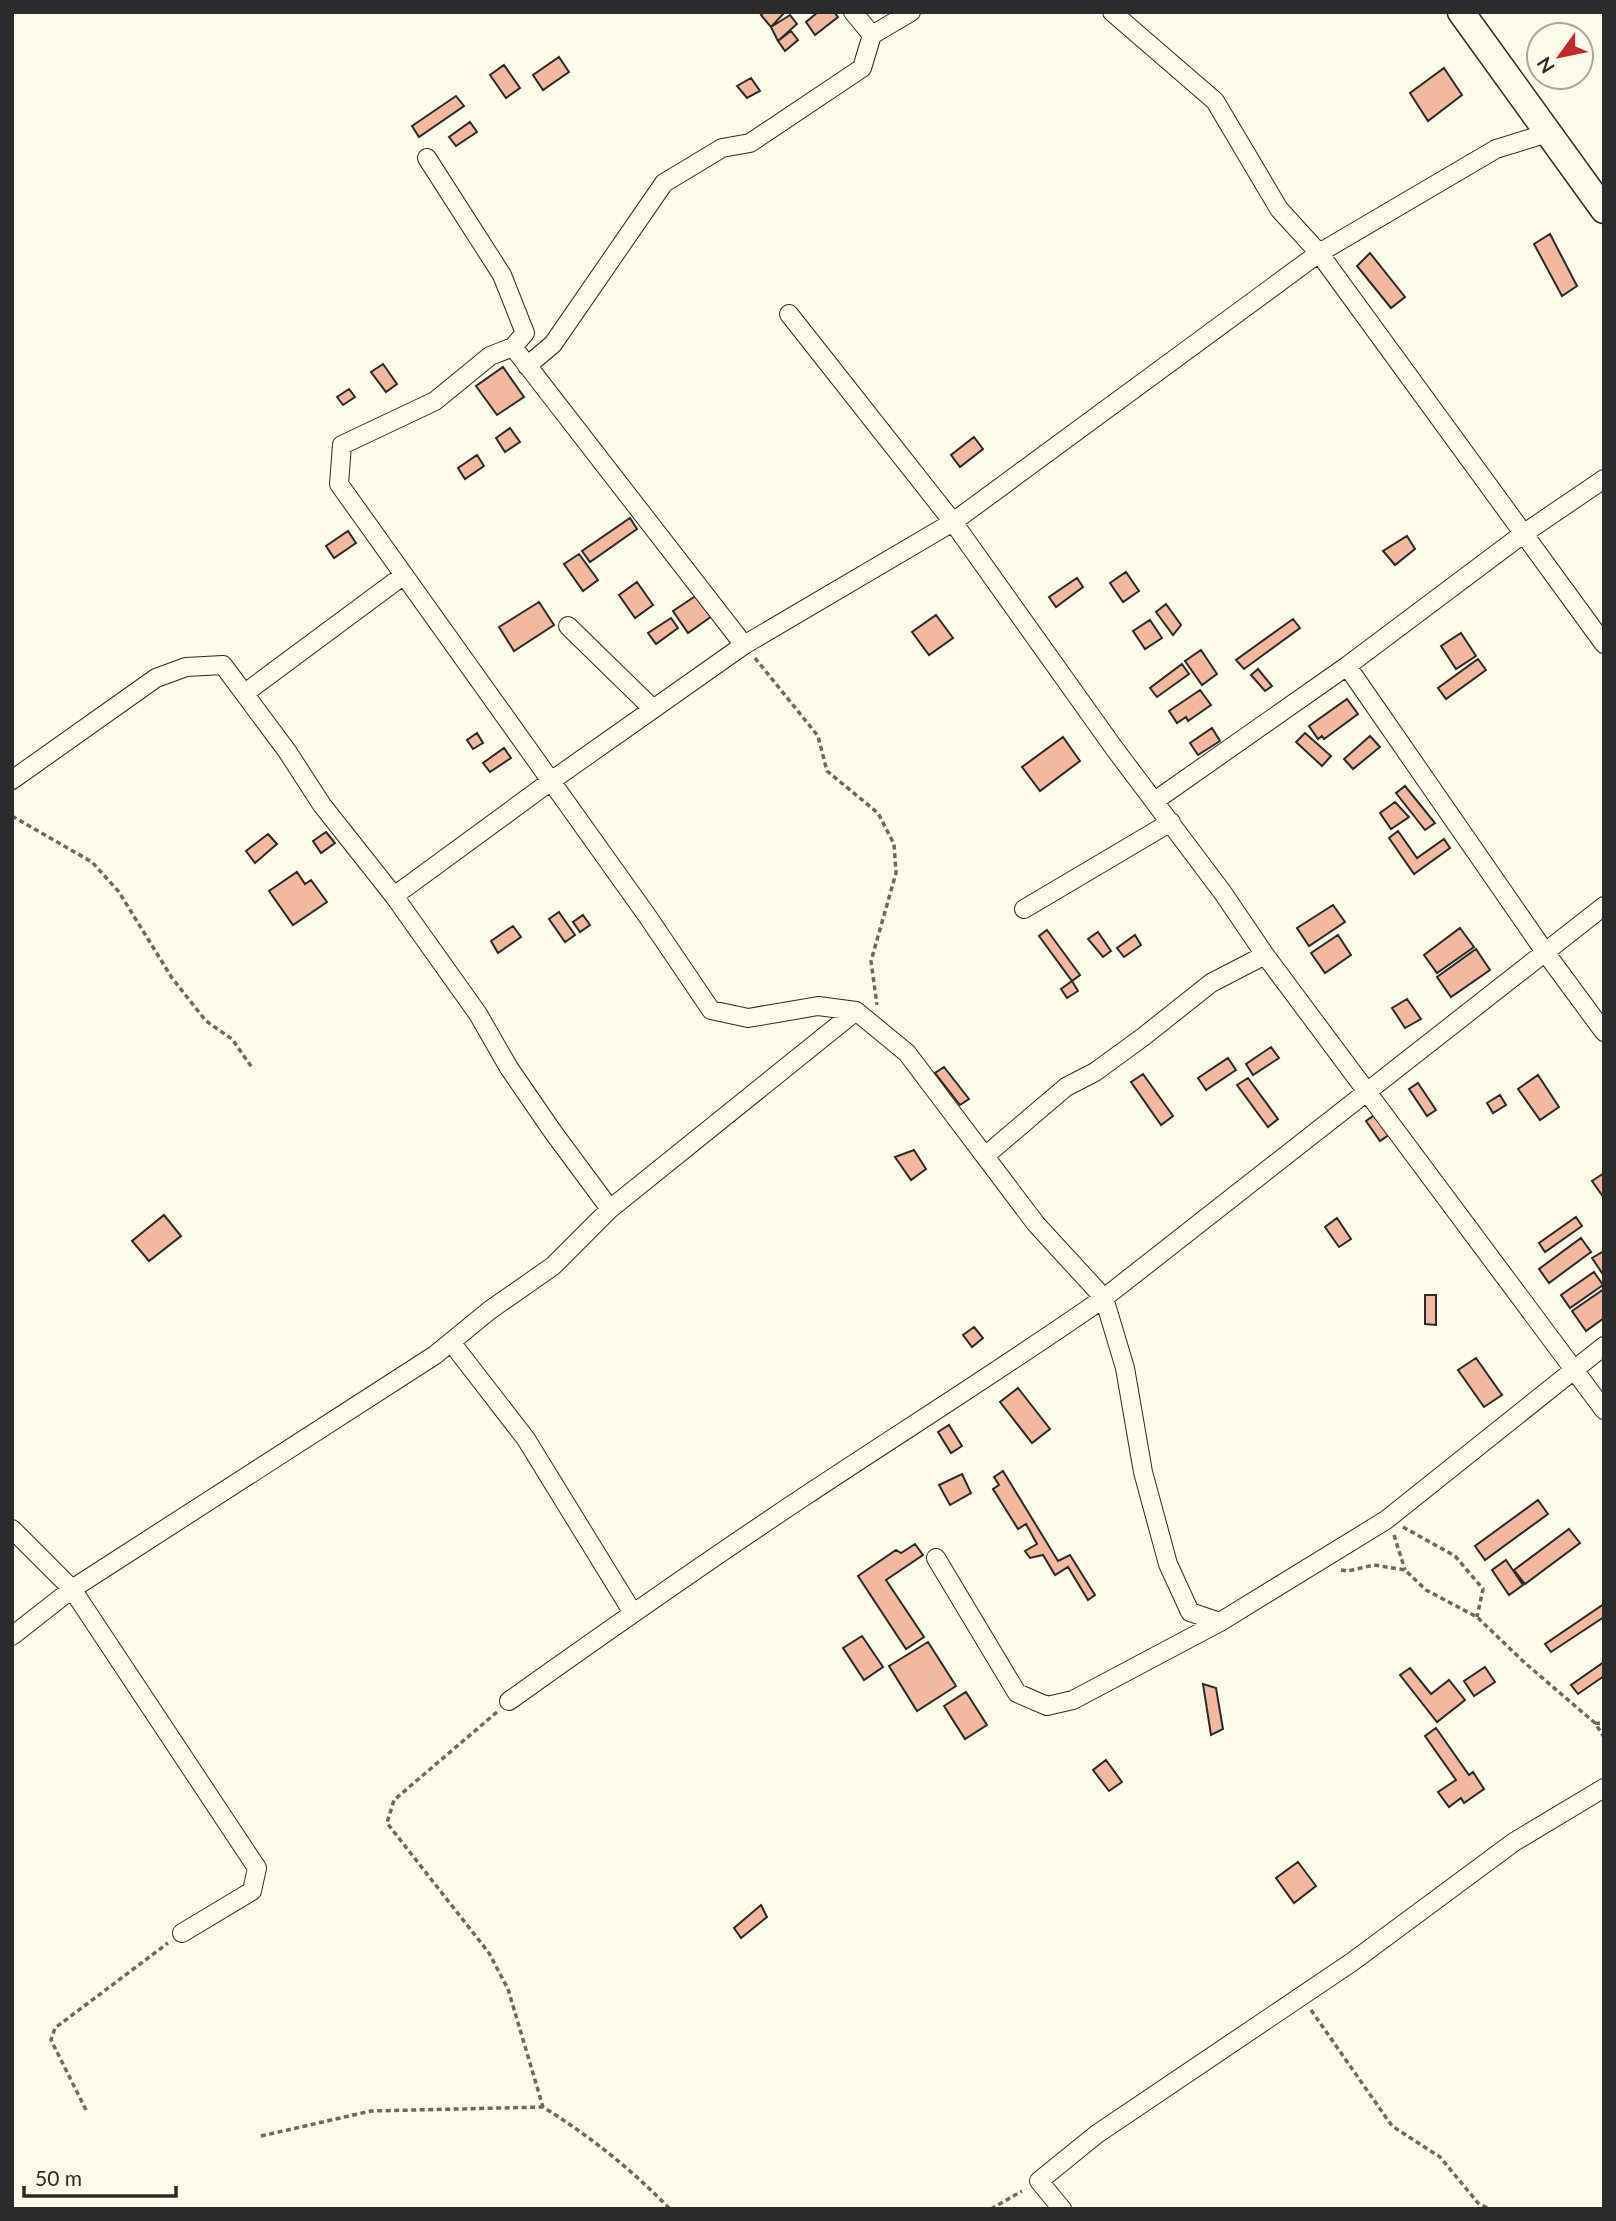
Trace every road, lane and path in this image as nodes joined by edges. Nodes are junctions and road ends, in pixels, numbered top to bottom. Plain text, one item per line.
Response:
1 (853, 12) edge
2 (911, 12) edge
3 (1112, 12) edge
4 (1461, 12) edge
5 (872, 35) junction
6 (1548, 132) junction
7 (427, 158) dead end
8 (1604, 210) edge
9 (1319, 253) junction
10 (789, 314) dead end
11 (513, 348) junction
12 (527, 366) junction
13 (1604, 479) edge
14 (953, 522) junction
15 (1523, 534) junction
16 (404, 575) junction
17 (568, 626) dead end
18 (1604, 644) edge
19 (744, 645) junction
20 (1347, 666) junction
21 (245, 693) junction
22 (653, 709) junction
23 (12, 780) edge
24 (551, 781) junction
25 (1156, 800) junction
26 (12, 816) edge
27 (1171, 822) junction
28 (394, 896) junction
29 (1604, 906) edge
30 (1024, 909) dead end
31 (1545, 951) junction
32 (1265, 954) junction
33 (856, 1011) junction
34 (881, 1031) junction
35 (1604, 1032) edge
36 (253, 1069) dead end
37 (1367, 1091) junction
38 (985, 1156) junction
39 (610, 1209) junction
40 (1104, 1298) junction
41 (451, 1342) junction
42 (1604, 1346) edge
43 (1574, 1369) junction
44 (1604, 1410) edge
45 (12, 1529) edge
46 (936, 1558) dead end
47 (1315, 1563) junction
48 (1405, 1570) junction
49 (72, 1589) junction
50 (634, 1613) junction
51 (1477, 1617) junction
52 (1220, 1622) junction
53 (12, 1636) edge
54 (509, 1701) joint
55 (1595, 1723) junction
56 (1604, 1724) edge
57 (1604, 1737) edge
58 (1604, 1788) edge
59 (182, 1933) joint
60 (1301, 1997) junction
61 (543, 2107) junction
62 (86, 2110) dead end
63 (261, 2136) dead end
64 (1039, 2181) junction
65 (670, 2209) edge
66 (991, 2209) edge
67 (1062, 2209) edge
68 (1489, 2209) edge

1 - 5 street
2 - 5 street
3 - 9 street
4 - 6 main road
5 - 12 street
6 - 8 main road
6 - 9 street
7 - 11 street
9 - 14 street
9 - 15 street
10 - 14 street
11 - 12 street
11 - 16 street
12 - 19 street
13 - 15 street
14 - 19 street
14 - 25 street
15 - 18 street
15 - 20 street
16 - 21 street
16 - 24 street
17 - 22 street
19 - 22 street
19 - 34 path
20 - 25 street
20 - 31 street
21 - 23 street
21 - 28 street
22 - 24 street
24 - 28 street
24 - 33 street
25 - 27 street
26 - 36 path
27 - 30 street
27 - 32 street
28 - 39 street
29 - 31 street
31 - 35 street
31 - 37 street
32 - 37 street
32 - 38 street
33 - 34 street
33 - 39 street
34 - 38 street
37 - 40 street
37 - 43 street
38 - 40 street
39 - 41 street
40 - 50 street
40 - 52 street
41 - 49 street
41 - 50 street
42 - 43 street
43 - 44 street
43 - 47 street
45 - 49 street
46 - 52 street
47 - 48 path
47 - 52 street
48 - 51 path
48 - 51 path
49 - 53 street
49 - 59 street
50 - 54 street
51 - 55 path
54 - 61 path
55 - 56 path
55 - 57 path
58 - 60 street
59 - 62 path
60 - 64 street
60 - 68 path
61 - 63 path
61 - 65 path
64 - 66 path
64 - 67 street

